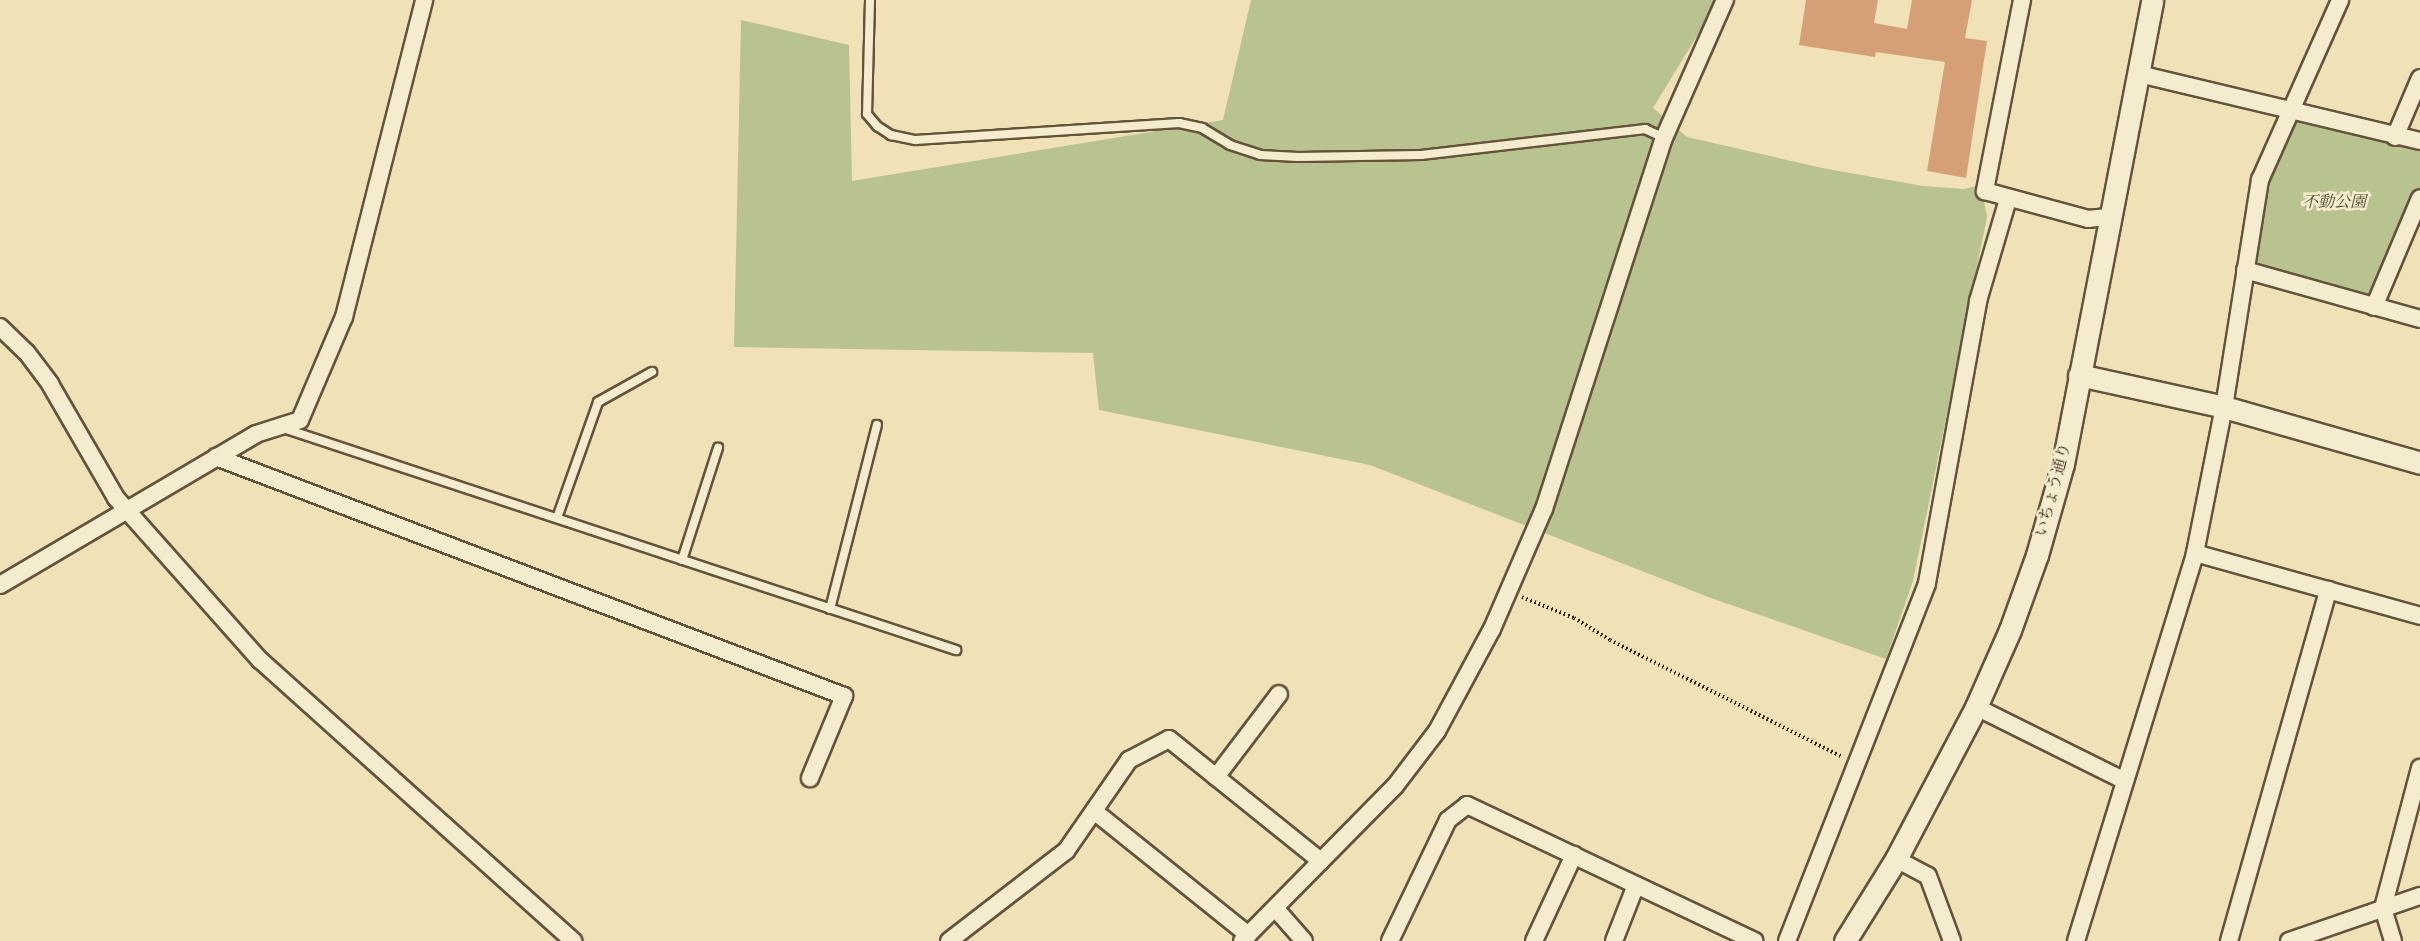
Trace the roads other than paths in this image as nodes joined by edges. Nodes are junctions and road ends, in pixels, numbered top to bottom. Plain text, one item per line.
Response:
1 (424, 0) edge
2 (870, 0) edge
3 (1725, 0) edge
4 (2022, 0) edge
5 (2152, 0) edge
6 (2340, 0) edge
7 (2139, 74) junction
8 (2420, 78) edge
9 (2292, 109) junction
10 (2395, 137) junction
11 (1664, 138) junction
12 (2420, 141) edge
13 (2420, 198) edge
14 (2008, 199) junction
15 (2108, 217) junction
16 (2245, 270) junction
17 (2374, 306) junction
18 (2420, 319) edge
19 (0, 327) edge
20 (652, 372) dead end
21 (2079, 375) junction
22 (2224, 406) junction
23 (877, 424) dead end
24 (280, 426) junction
25 (718, 448) dead end
26 (216, 457) junction
27 (2420, 463) edge
28 (126, 508) junction
29 (557, 518) junction
30 (2195, 553) junction
31 (682, 560) junction
32 (0, 585) edge
33 (2328, 590) junction
34 (830, 609) junction
35 (2420, 616) edge
36 (956, 650) dead end
37 (1279, 694) dead end
38 (1976, 707) junction
39 (2420, 768) edge
40 (1216, 777) junction
41 (810, 778) dead end
42 (2125, 782) junction
43 (1094, 810) junction
44 (1574, 855) junction
45 (1896, 859) junction
46 (1321, 861) junction
47 (1636, 885) junction
48 (2420, 896) edge
49 (1275, 908) junction
50 (2383, 908) junction
51 (1245, 938) edge
52 (573, 941) edge
53 (949, 941) edge
54 (1305, 941) edge
55 (1390, 941) edge
56 (1534, 941) edge
57 (1614, 941) edge
58 (1755, 941) edge
59 (1787, 941) edge
60 (1845, 941) edge
61 (1952, 941) edge
62 (2076, 941) edge
63 (2229, 941) edge
64 (2289, 941) edge
65 (2393, 941) edge

1 - 24 street
2 - 11 lane
3 - 11 street
4 - 14 street
5 - 7 street, いちょう通り
6 - 9 street
7 - 9 street
7 - 15 street, いちょう通り
8 - 10 street
9 - 10 street
9 - 16 street
10 - 12 street
11 - 46 street
13 - 17 street
14 - 15 street
14 - 59 street
15 - 21 street, いちょう通り
16 - 17 street
16 - 22 street
17 - 18 street
19 - 28 street
20 - 29 lane
21 - 22 street
21 - 38 street, いちょう通り
22 - 27 street
22 - 30 street
23 - 34 lane
24 - 26 street
24 - 29 lane
25 - 31 lane
26 - 28 street
26 - 41 street
28 - 32 street
28 - 52 street
29 - 31 lane
30 - 33 street
30 - 42 street
31 - 34 lane
33 - 35 street
33 - 63 street
34 - 36 lane
37 - 40 street
38 - 42 street
38 - 45 street, いちょう通り
39 - 50 street
40 - 43 street
40 - 46 street
42 - 62 street
43 - 51 street
43 - 53 street
44 - 47 street
44 - 55 street
44 - 56 street
45 - 60 street, いちょう通り
45 - 61 street
46 - 49 street
47 - 57 street
47 - 58 street
48 - 50 street
49 - 51 street
49 - 54 street
50 - 64 street
50 - 65 street

